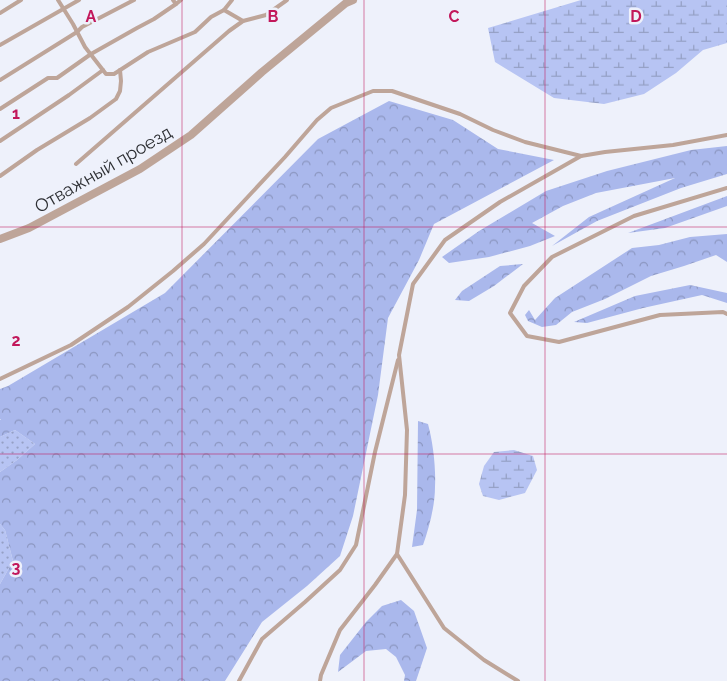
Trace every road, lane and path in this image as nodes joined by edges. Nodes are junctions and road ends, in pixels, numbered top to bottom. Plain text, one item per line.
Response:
1 (21, 0) edge
2 (58, 0) edge
3 (79, 0) edge
4 (134, 0) edge
5 (181, 0) edge
6 (232, 0) edge
7 (287, 0) edge
8 (353, 0) edge
9 (175, 2) edge
10 (63, 8) junction
11 (224, 10) junction
12 (0, 13) edge
13 (243, 21) junction
14 (78, 32) junction
15 (0, 45) edge
16 (91, 54) junction
17 (103, 70) junction
18 (120, 70) junction
19 (0, 80) edge
20 (0, 109) edge
21 (727, 135) edge
22 (0, 141) edge
23 (581, 156) junction
24 (76, 164) dead end
25 (0, 176) edge
26 (727, 188) edge
27 (0, 239) edge
28 (727, 314) edge
29 (399, 355) junction
30 (0, 379) edge
31 (397, 554) junction
32 (239, 681) edge
33 (320, 681) edge
34 (518, 681) edge

1 - 12 lane
2 - 10 lane
3 - 10 lane
4 - 14 lane
5 - 9 lane
6 - 11 lane
7 - 13 lane
8 - 27 street, Отважный проезд
9 - 16 lane
10 - 14 lane
10 - 15 lane
11 - 13 lane
11 - 18 lane
13 - 24 lane
14 - 16 lane
14 - 19 lane
16 - 17 lane
16 - 20 lane
17 - 18 lane
17 - 22 lane
18 - 25 lane
21 - 23 lane
23 - 29 lane
23 - 30 lane
26 - 28 lane
29 - 31 lane
29 - 32 lane
31 - 33 lane
31 - 34 lane

